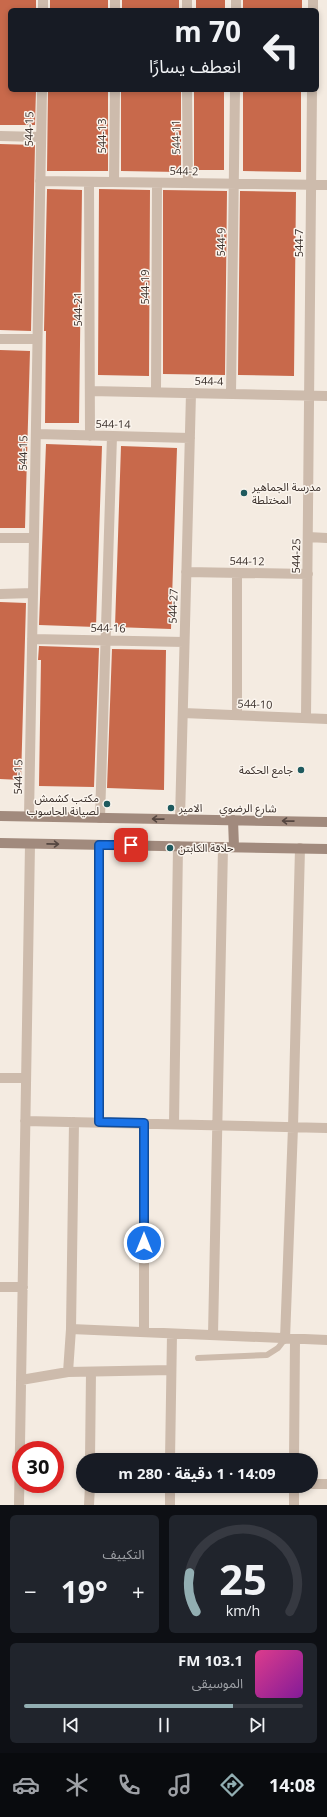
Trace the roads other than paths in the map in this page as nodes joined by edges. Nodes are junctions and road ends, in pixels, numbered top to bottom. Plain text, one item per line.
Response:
1 (42, 92) edge
2 (115, 92) edge
3 (188, 92) edge
4 (235, 92) edge
5 (312, 92) edge
6 (0, 136) edge
7 (41, 137) junction
8 (40, 181) junction
9 (89, 182) junction
10 (114, 182) junction
11 (158, 183) junction
12 (188, 183) junction
13 (233, 184) junction
14 (312, 185) junction
15 (327, 185) edge
16 (0, 339) edge
17 (37, 339) junction
18 (90, 391) junction
19 (156, 392) junction
20 (191, 393) junction
21 (231, 394) junction
22 (310, 395) junction
23 (327, 396) edge
24 (36, 434) junction
25 (90, 436) junction
26 (112, 436) junction
27 (190, 438) junction
28 (308, 537) junction
29 (0, 538) edge
30 (34, 538) junction
31 (327, 538) edge
32 (186, 572) junction
33 (237, 573) junction
34 (308, 574) junction
35 (33, 593) junction
36 (0, 594) edge
37 (32, 639) junction
38 (106, 640) junction
39 (184, 642) junction
40 (183, 713) junction
41 (237, 715) junction
42 (306, 718) junction
43 (327, 719) edge
44 (0, 816) edge
45 (29, 816) junction
46 (100, 818) junction
47 (180, 819) junction
48 (233, 820) junction
49 (327, 822) edge
50 (0, 843) edge
51 (30, 844) junction
52 (99, 845) junction
53 (178, 846) junction
54 (223, 847) junction
55 (234, 847) junction
56 (300, 848) junction
57 (327, 849) edge
58 (0, 1078) edge
59 (26, 1078) junction
60 (25, 1120) junction
61 (74, 1122) junction
62 (99, 1122) junction
63 (144, 1123) junction
64 (174, 1124) junction
65 (217, 1125) junction
66 (293, 1127) junction
67 (327, 1128) edge
68 (0, 1287) edge
69 (23, 1287) junction
70 (71, 1329) junction
71 (144, 1332) junction
72 (172, 1334) junction
73 (213, 1335) junction
74 (290, 1339) junction
75 (327, 1340) edge
76 (198, 1358) dead end
77 (171, 1370) junction
78 (68, 1372) junction
79 (91, 1372) junction
80 (21, 1380) junction
81 (90, 1453) edge
82 (170, 1453) edge
83 (294, 1453) edge
84 (90, 1493) edge
85 (170, 1493) edge
86 (294, 1493) edge
87 (20, 1505) edge
88 (89, 1505) edge
89 (170, 1505) edge
90 (294, 1505) edge

1 - 7 street, 544-15
2 - 10 street, 544-13
3 - 12 street, 544-11
4 - 13 street, 544-9
5 - 14 street, 544-7
6 - 7 street
7 - 8 street, 544-15
8 - 9 street, 544-2
8 - 17 street, 544-15
9 - 10 street, 544-2
9 - 18 street, 544-21
10 - 11 street, 544-2
11 - 12 street, 544-2
11 - 19 street, 544-19
12 - 13 street, 544-2
13 - 14 street, 544-2
13 - 21 street, 544-9
14 - 15 street, 544-2
14 - 22 street, 544-7
16 - 17 street
17 - 24 street, 544-15
18 - 19 street, 544-4
18 - 25 street, 544-21
19 - 20 street, 544-4
20 - 21 street, 544-4
20 - 27 street, 544-27
21 - 22 street, 544-4
22 - 23 street, 544-4
22 - 28 street, 544-25
24 - 25 street, 544-14
24 - 30 street, 544-15
25 - 26 street, 544-14
26 - 27 street, 544-14
26 - 38 street
27 - 32 street, 544-27
28 - 31 street
28 - 34 street, 544-25
29 - 30 street
30 - 35 street, 544-15
32 - 33 street, 544-12
32 - 39 street, 544-27
33 - 34 street, 544-12
33 - 41 street
34 - 42 street, 544-25
35 - 36 street
35 - 37 street, 544-15
37 - 38 street, 544-16
37 - 45 street, 544-15
38 - 39 street, 544-16
38 - 46 street
39 - 40 street, 544-27
40 - 41 street, 544-10
40 - 47 street, 544-27
41 - 42 street, 544-10
42 - 43 street, 544-10
44 - 45 street, شارع الرضوي
45 - 46 street, شارع الرضوي
47 -> 46 street, شارع الرضوي
47 - 48 street, شارع الرضوي
49 -> 48 street, شارع الرضوي
48 - 55 street
50 - 51 street
51 -> 52 street
51 - 59 street
52 - 53 street
52 - 62 street
53 - 54 street
53 - 64 street
54 - 55 street
54 - 65 street
55 - 56 street
56 - 57 street
56 - 66 street
58 - 59 street
59 - 60 street
60 - 61 street
60 - 69 street
61 - 62 street
61 - 70 street
62 - 63 street
63 - 64 street
63 - 71 street
64 - 65 street
65 - 66 street
65 - 73 street
66 - 67 street
66 - 74 street
68 - 69 street
69 - 80 street
70 - 71 street
70 - 78 street
71 - 72 street
72 - 73 street
72 - 77 street
73 - 74 street
74 - 75 street
74 - 76 lane
74 - 83 street
77 - 79 street
77 - 82 street
78 - 79 street
78 - 80 street
79 - 81 street
80 - 87 street
84 - 88 street
85 - 89 street
86 - 90 street

